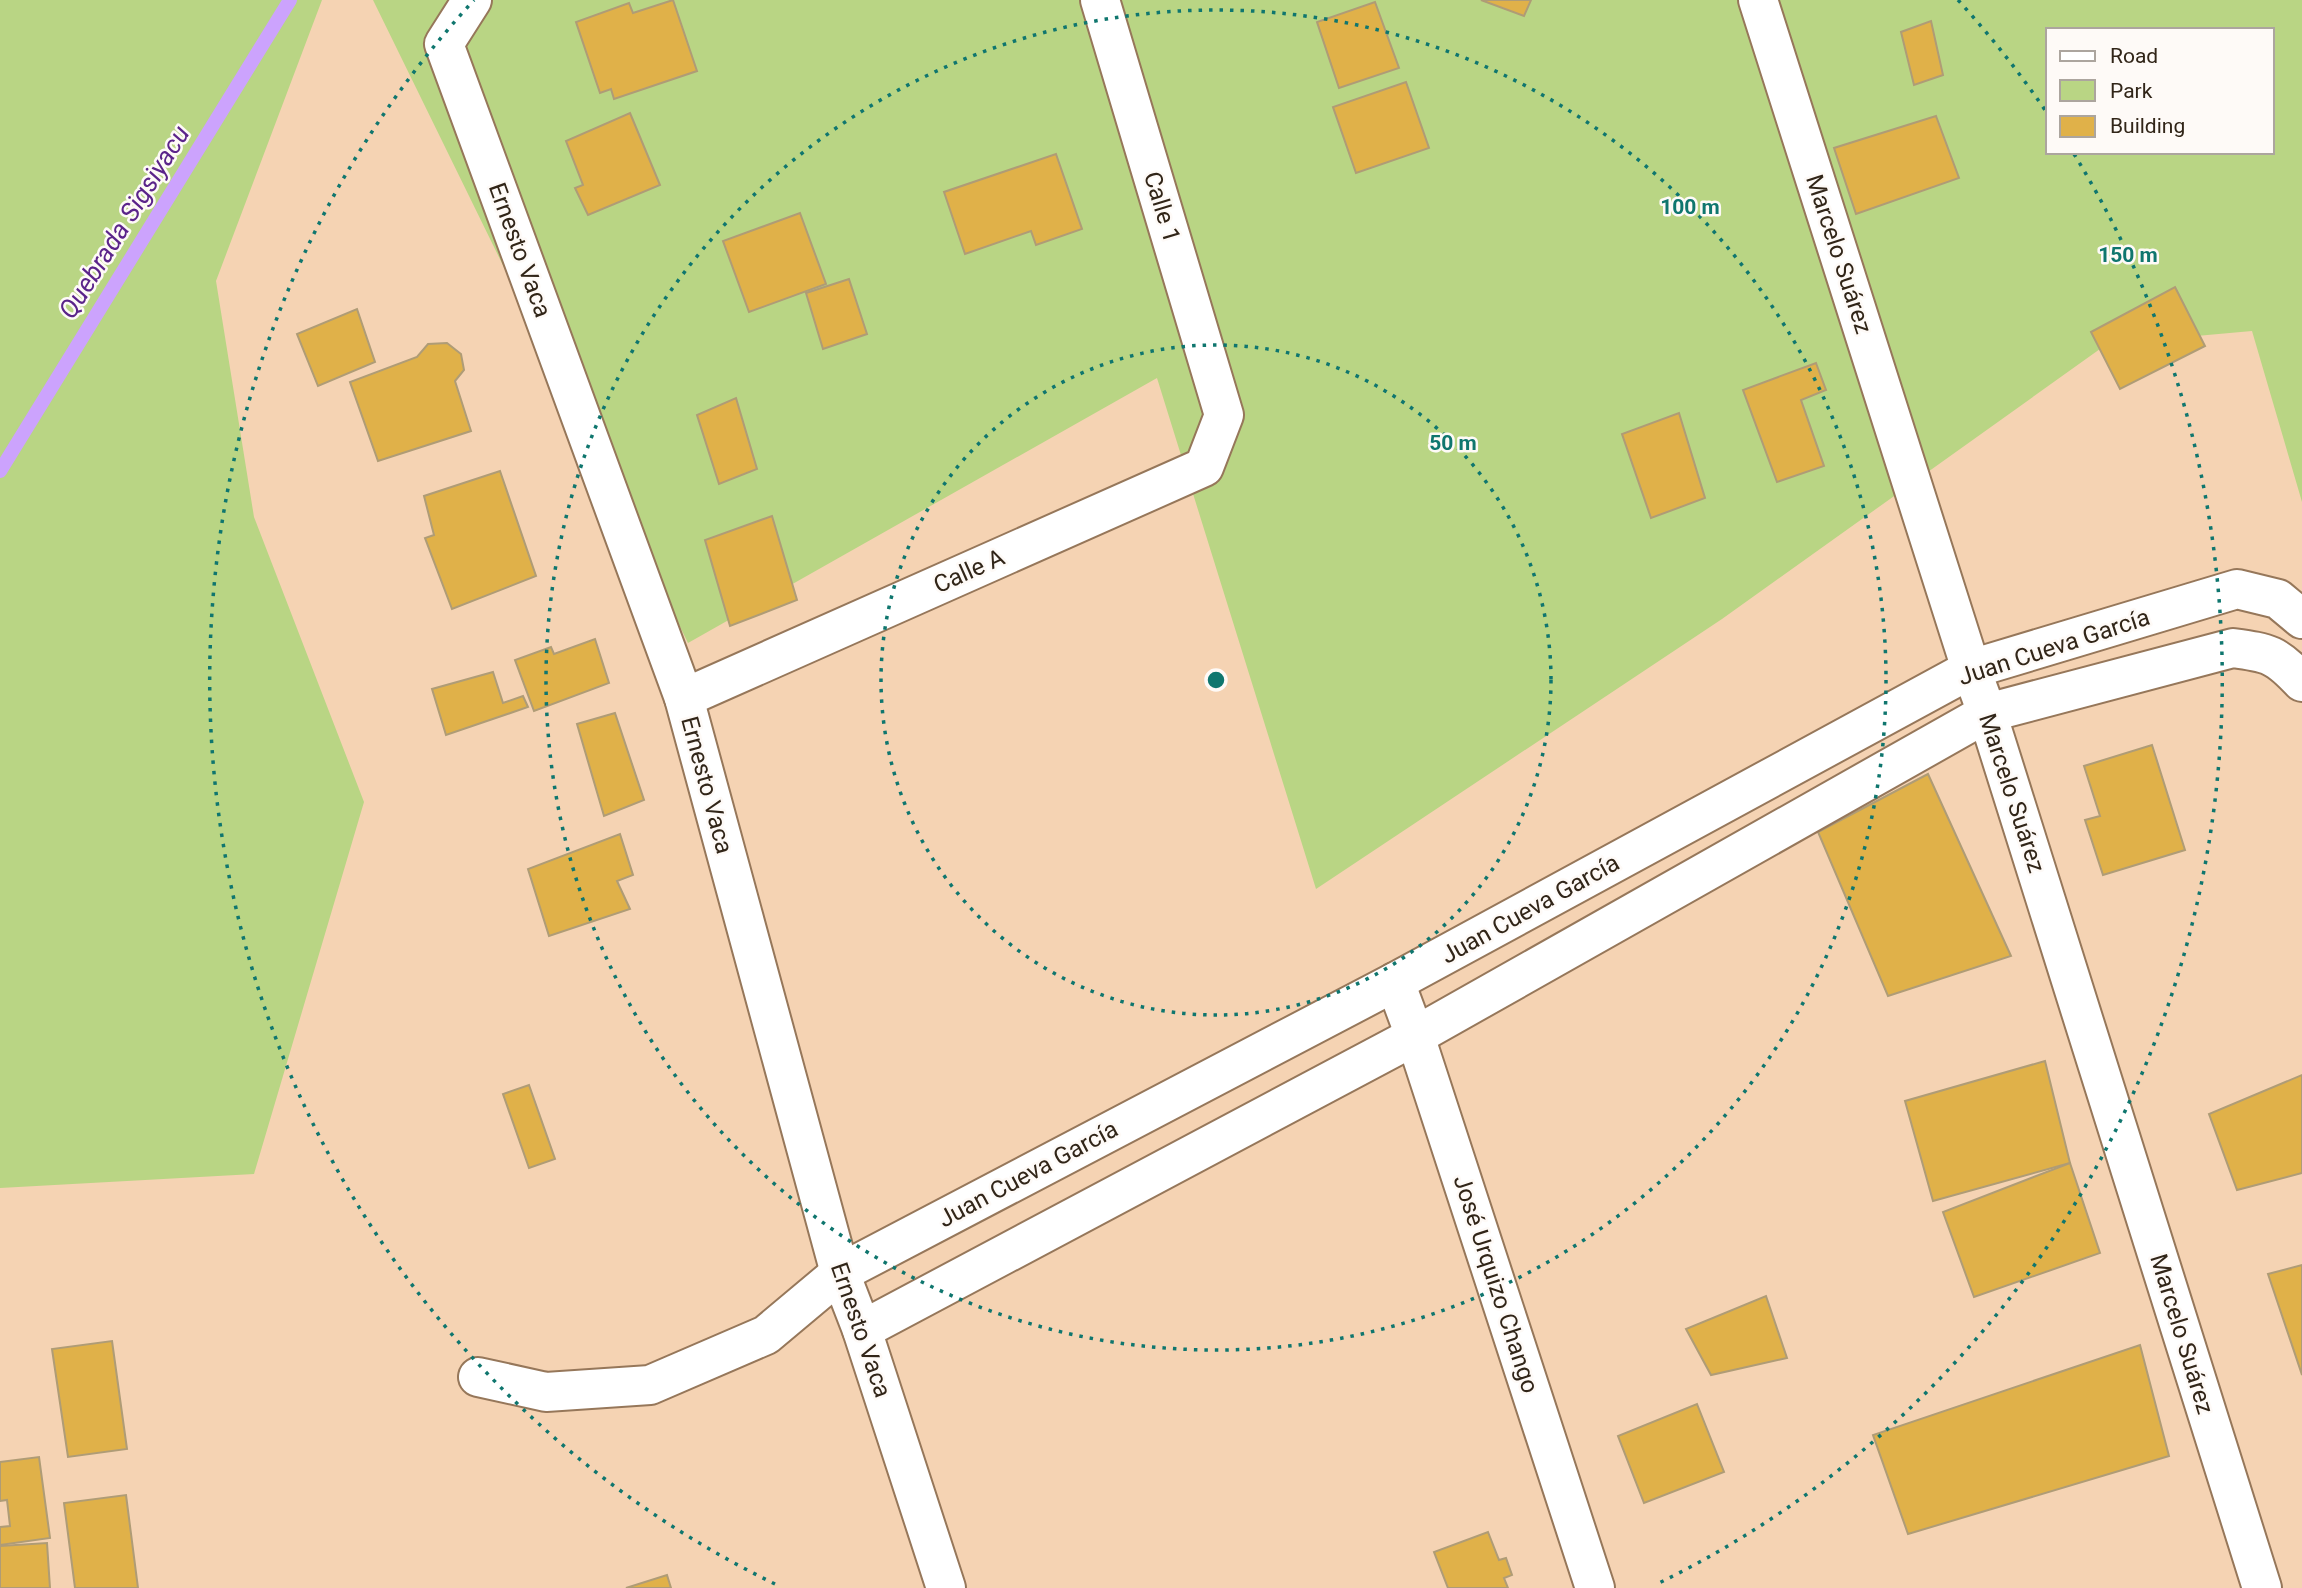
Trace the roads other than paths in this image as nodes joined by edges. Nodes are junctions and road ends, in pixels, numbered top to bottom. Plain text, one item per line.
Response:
1 (472, 0) edge
2 (1100, 0) edge
3 (1758, 0) edge
4 (1224, 415) joint
5 (2302, 619) edge
6 (1971, 669) junction
7 (2302, 682) edge
8 (684, 698) junction
9 (1987, 713) junction
10 (1395, 982) junction
11 (1415, 1036) junction
12 (840, 1273) junction
13 (862, 1330) junction
14 (478, 1377) dead end
15 (946, 1588) edge
16 (1595, 1588) edge
17 (2262, 1588) edge

1 - 8 street, Ernesto Vaca
2 - 4 street, Calle 1
3 - 6 street, Marcelo Suárez
4 - 8 street, Calle A
5 - 6 street, Juan Cueva García
6 - 9 street, Marcelo Suárez
6 - 10 street, Juan Cueva García
7 - 9 street, Juan Cueva García
8 - 12 street, Ernesto Vaca
9 - 11 street, Juan Cueva García
9 - 17 street, Marcelo Suárez
10 - 11 street, José Urquizo Chango
10 - 12 street, Juan Cueva García
11 - 13 street, Juan Cueva García
11 - 16 street, José Urquizo Chango
12 - 13 street, Ernesto Vaca
12 - 14 street, Juan Cueva García
13 - 15 street, Ernesto Vaca

